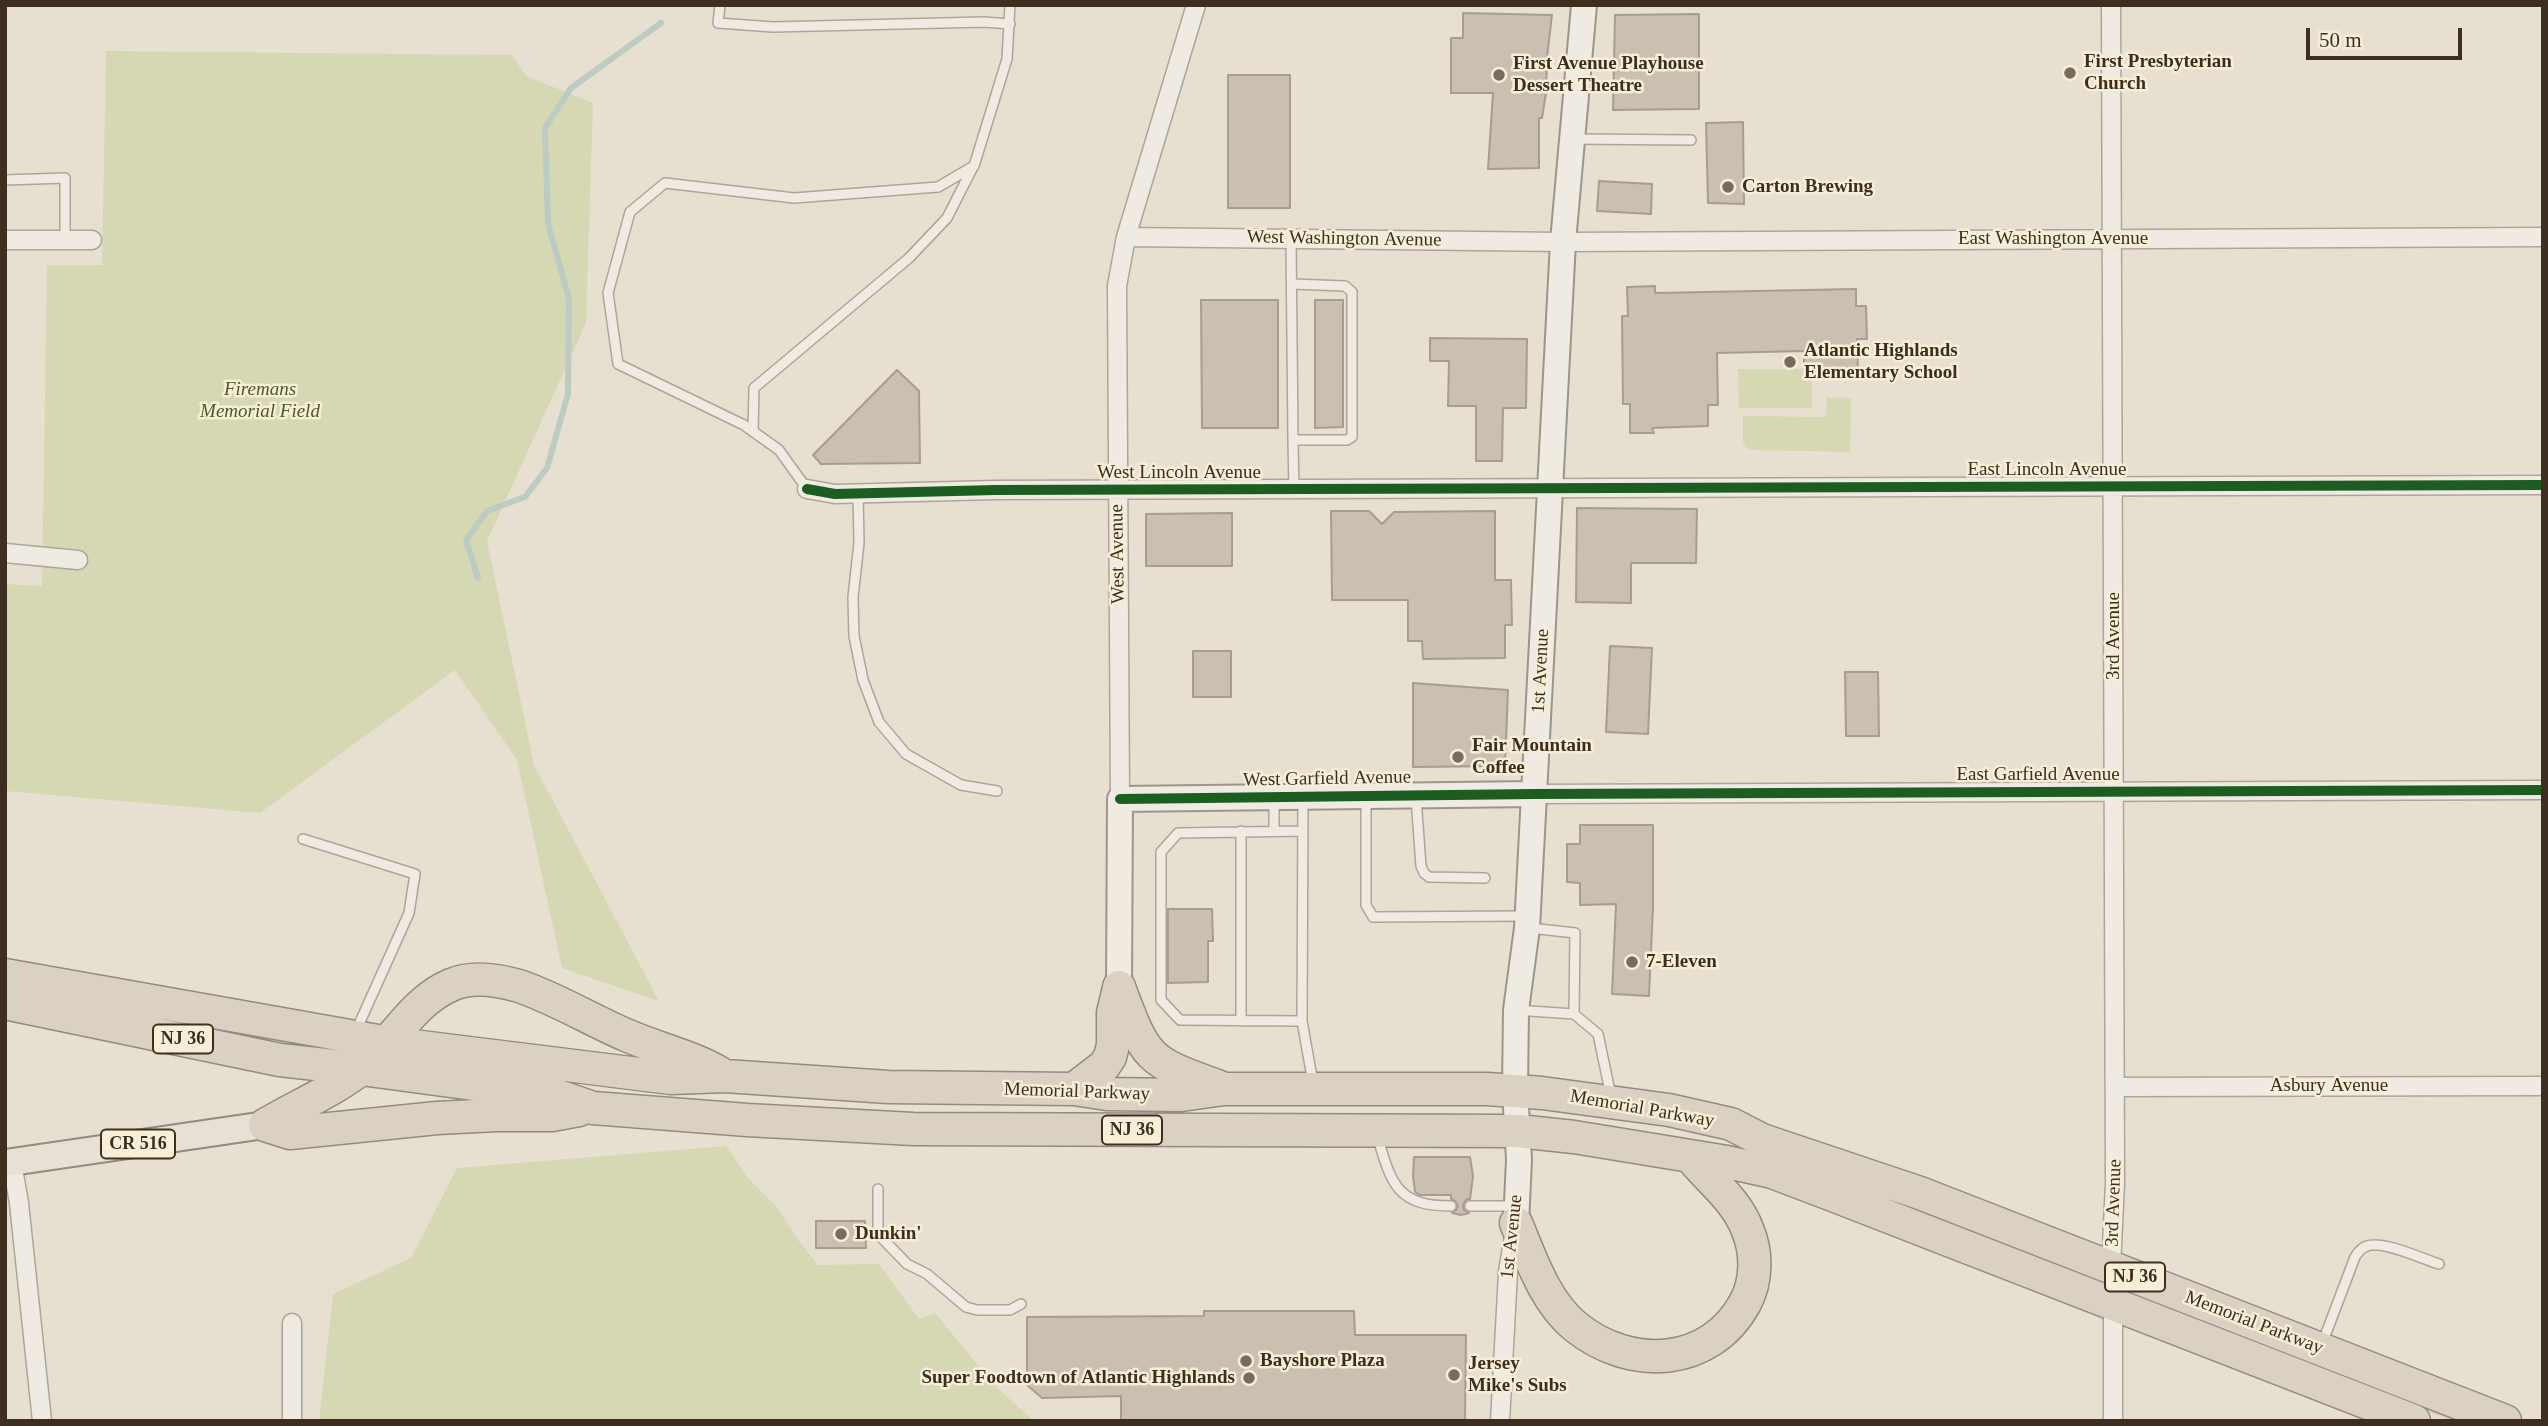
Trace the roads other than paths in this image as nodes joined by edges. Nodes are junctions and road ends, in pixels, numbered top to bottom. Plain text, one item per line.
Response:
1 (720, 5) edge
2 (1010, 5) edge
3 (1196, 5) edge
4 (1584, 5) edge
5 (2111, 5) edge
6 (1010, 24) junction
7 (1572, 139) junction
8 (1691, 140) dead end
9 (974, 166) junction
10 (5, 180) edge
11 (1126, 237) junction
12 (2543, 237) edge
13 (1291, 239) junction
14 (2112, 239) junction
15 (5, 240) edge
16 (65, 240) junction
17 (92, 240) dead end
18 (1563, 242) junction
19 (1292, 284) junction
20 (753, 432) junction
21 (1293, 440) junction
22 (2543, 485) edge
23 (2114, 487) junction
24 (1551, 488) junction
25 (807, 489) joint
26 (1118, 490) junction
27 (1294, 490) junction
28 (858, 493) junction
29 (5, 553) edge
30 (78, 560) dead end
31 (2543, 790) edge
32 (997, 791) dead end
33 (2113, 792) junction
34 (1534, 794) junction
35 (1366, 796) junction
36 (1416, 796) junction
37 (1274, 797) junction
38 (1303, 797) junction
39 (1120, 799) junction
40 (1241, 831) junction
41 (1274, 831) junction
42 (1303, 831) junction
43 (303, 839) dead end
44 (1485, 878) dead end
45 (1528, 922) junction
46 (5, 975) edge
47 (1119, 988) junction
48 (5, 1003) edge
49 (1516, 1010) junction
50 (1574, 1014) junction
51 (1241, 1021) junction
52 (1302, 1021) junction
53 (353, 1037) junction
54 (388, 1043) junction
55 (361, 1069) junction
56 (724, 1076) junction
57 (2543, 1086) edge
58 (2115, 1087) junction
59 (1314, 1088) junction
60 (1074, 1089) junction
61 (1224, 1089) junction
62 (1515, 1090) junction
63 (1612, 1101) junction
64 (593, 1108) junction
65 (265, 1125) junction
66 (1376, 1130) junction
67 (1518, 1130) junction
68 (1690, 1156) junction
69 (9, 1163) edge
70 (878, 1189) dead end
71 (1451, 1206) dead end
72 (1470, 1206) dead end
73 (1516, 1215) junction
74 (2439, 1264) dead end
75 (2111, 1267) junction
76 (1021, 1304) dead end
77 (2113, 1304) junction
78 (292, 1323) dead end
79 (2320, 1349) junction
80 (42, 1421) edge
81 (292, 1421) edge
82 (1500, 1421) edge
83 (2113, 1421) edge
84 (2414, 1421) edge
85 (2505, 1421) edge

1 - 6 lane
2 - 6 lane
3 - 11 street, West Avenue
4 - 7 street, 1st Avenue
5 - 14 street, 3rd Avenue
6 - 9 lane
7 - 8 lane
7 - 18 street, 1st Avenue
9 - 20 lane
9 - 20 lane
10 - 16 lane
11 - 13 street, West Washington Avenue
11 - 26 street, West Avenue
12 - 14 street, East Washington Avenue
13 - 18 street, West Washington Avenue
13 - 19 lane
14 - 18 street, East Washington Avenue
14 - 23 street, 3rd Avenue
15 - 16 street
16 - 17 street
18 - 24 street, 1st Avenue
19 - 21 lane
19 - 21 lane
20 - 25 lane
21 - 27 lane
22 - 23 street, East Lincoln Avenue
23 - 24 street, East Lincoln Avenue
23 - 33 street, 3rd Avenue
24 - 27 street, West Lincoln Avenue
24 - 34 street, 1st Avenue
25 - 28 street, West Lincoln Avenue
26 - 27 street, West Lincoln Avenue
26 - 28 street, West Lincoln Avenue
26 - 39 street, West Avenue
28 - 32 lane
29 - 30 street
31 - 33 street, East Garfield Avenue
33 - 34 street, East Garfield Avenue
33 - 58 street, 3rd Avenue
34 - 36 street, West Garfield Avenue
34 - 45 street, 1st Avenue
35 - 36 street, West Garfield Avenue
35 - 38 street, West Garfield Avenue
35 - 45 lane
36 - 44 lane
37 - 38 street, West Garfield Avenue
37 - 39 street, West Garfield Avenue
37 - 41 lane
38 - 42 lane
39 - 47 street, West Avenue
40 - 41 lane
40 - 51 lane
40 - 51 lane
41 - 42 lane
42 - 52 lane
43 - 53 lane
45 - 49 street, 1st Avenue
45 - 50 lane
46 - 53 highway, NJ 36
47 - 60 highway
47 - 61 highway
48 - 55 highway, NJ 36
49 - 50 lane
49 - 62 street, 1st Avenue
50 - 63 lane
51 - 52 lane
52 - 59 lane
53 - 54 highway, NJ 36
54 - 55 highway
54 - 56 highway, NJ 36
54 - 56 highway
55 - 64 highway, NJ 36
55 - 65 highway
56 - 60 highway, Memorial Parkway / NJ 36
57 - 58 street, Asbury Avenue
58 - 75 street, 3rd Avenue
59 - 61 highway, Memorial Parkway / NJ 36
59 - 62 highway, Memorial Parkway / NJ 36
60 - 61 highway, Memorial Parkway / NJ 36
62 - 63 highway, Memorial Parkway / NJ 36
62 - 67 street, 1st Avenue
63 - 75 highway, Memorial Parkway / NJ 36
64 - 65 highway
64 - 66 highway, Memorial Parkway / NJ 36
65 - 69 main road, CR 516
66 - 67 highway, Memorial Parkway / NJ 36
66 - 71 lane
67 - 68 highway, Memorial Parkway / NJ 36
67 - 73 street, 1st Avenue
68 - 73 highway
68 - 77 highway, Memorial Parkway / NJ 36
69 - 80 street
70 - 76 lane
72 - 73 lane
73 - 82 street, 1st Avenue
74 - 79 lane
75 - 79 highway, Memorial Parkway / NJ 36
77 - 83 street
77 - 84 highway, Memorial Parkway / NJ 36
78 - 81 street
79 - 85 highway, Memorial Parkway / NJ 36

